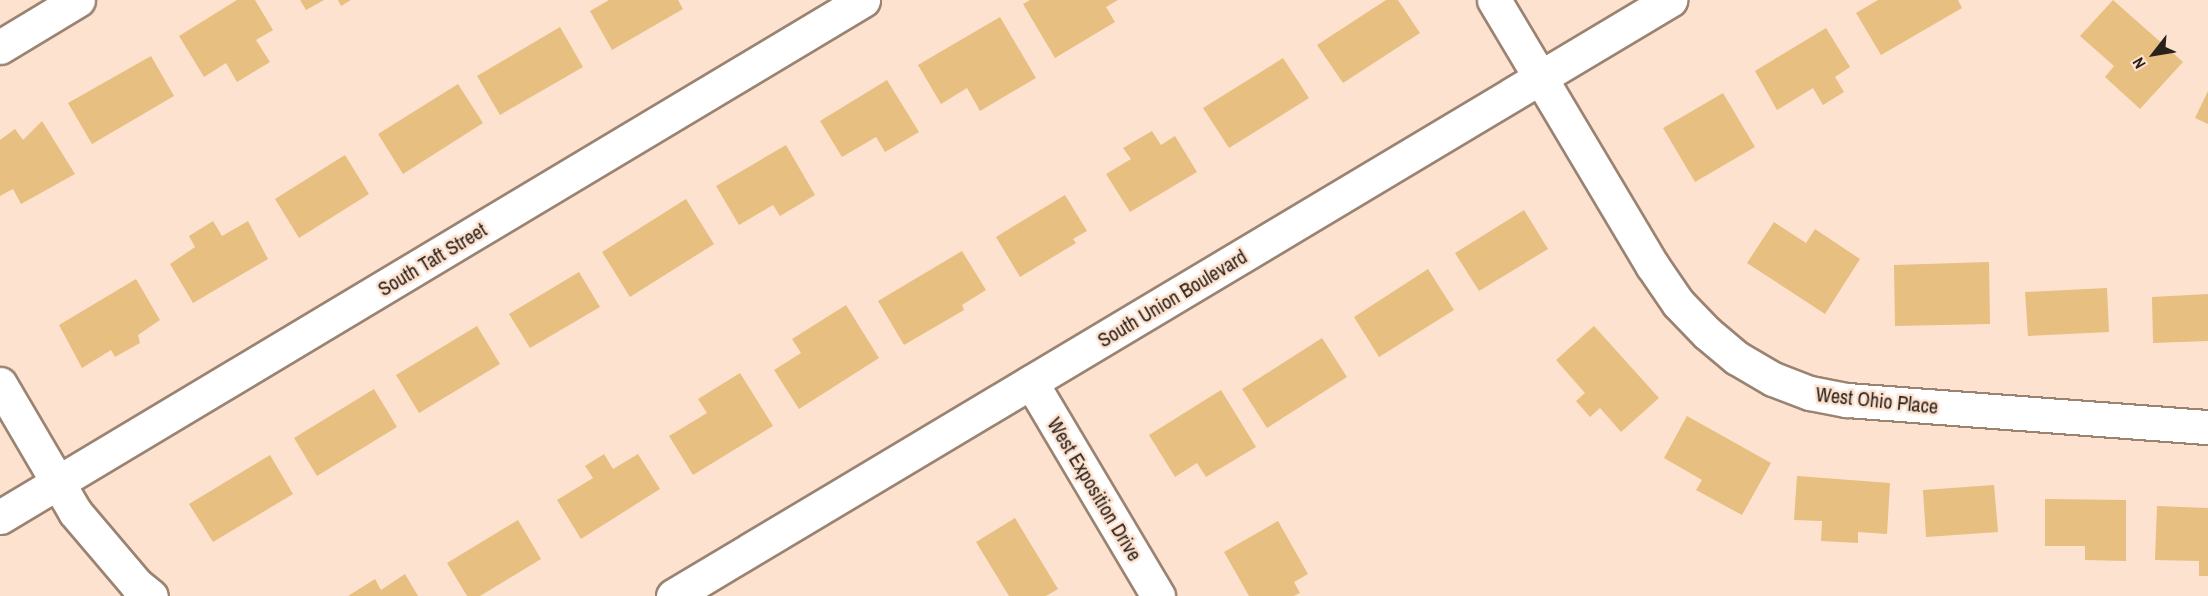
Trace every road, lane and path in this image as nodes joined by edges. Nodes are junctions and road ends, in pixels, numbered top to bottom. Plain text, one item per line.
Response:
1 (78, 0) edge
2 (863, 0) edge
3 (1494, 0) edge
4 (1670, 0) edge
5 (0, 47) edge
6 (1541, 78) junction
7 (1031, 382) junction
8 (0, 384) edge
9 (2208, 427) edge
10 (58, 482) junction
11 (0, 517) edge
12 (683, 593) edge
13 (151, 596) edge
14 (1158, 596) edge

1 - 5 street
2 - 10 street, South Taft Street
3 - 6 street, West Ohio Place
4 - 6 street, South Union Boulevard
6 - 7 street, South Union Boulevard
6 - 9 street, West Ohio Place
7 - 12 street, South Union Boulevard
7 - 14 street, West Exposition Drive
8 - 10 street
10 - 11 street, South Taft Street
10 - 13 street

